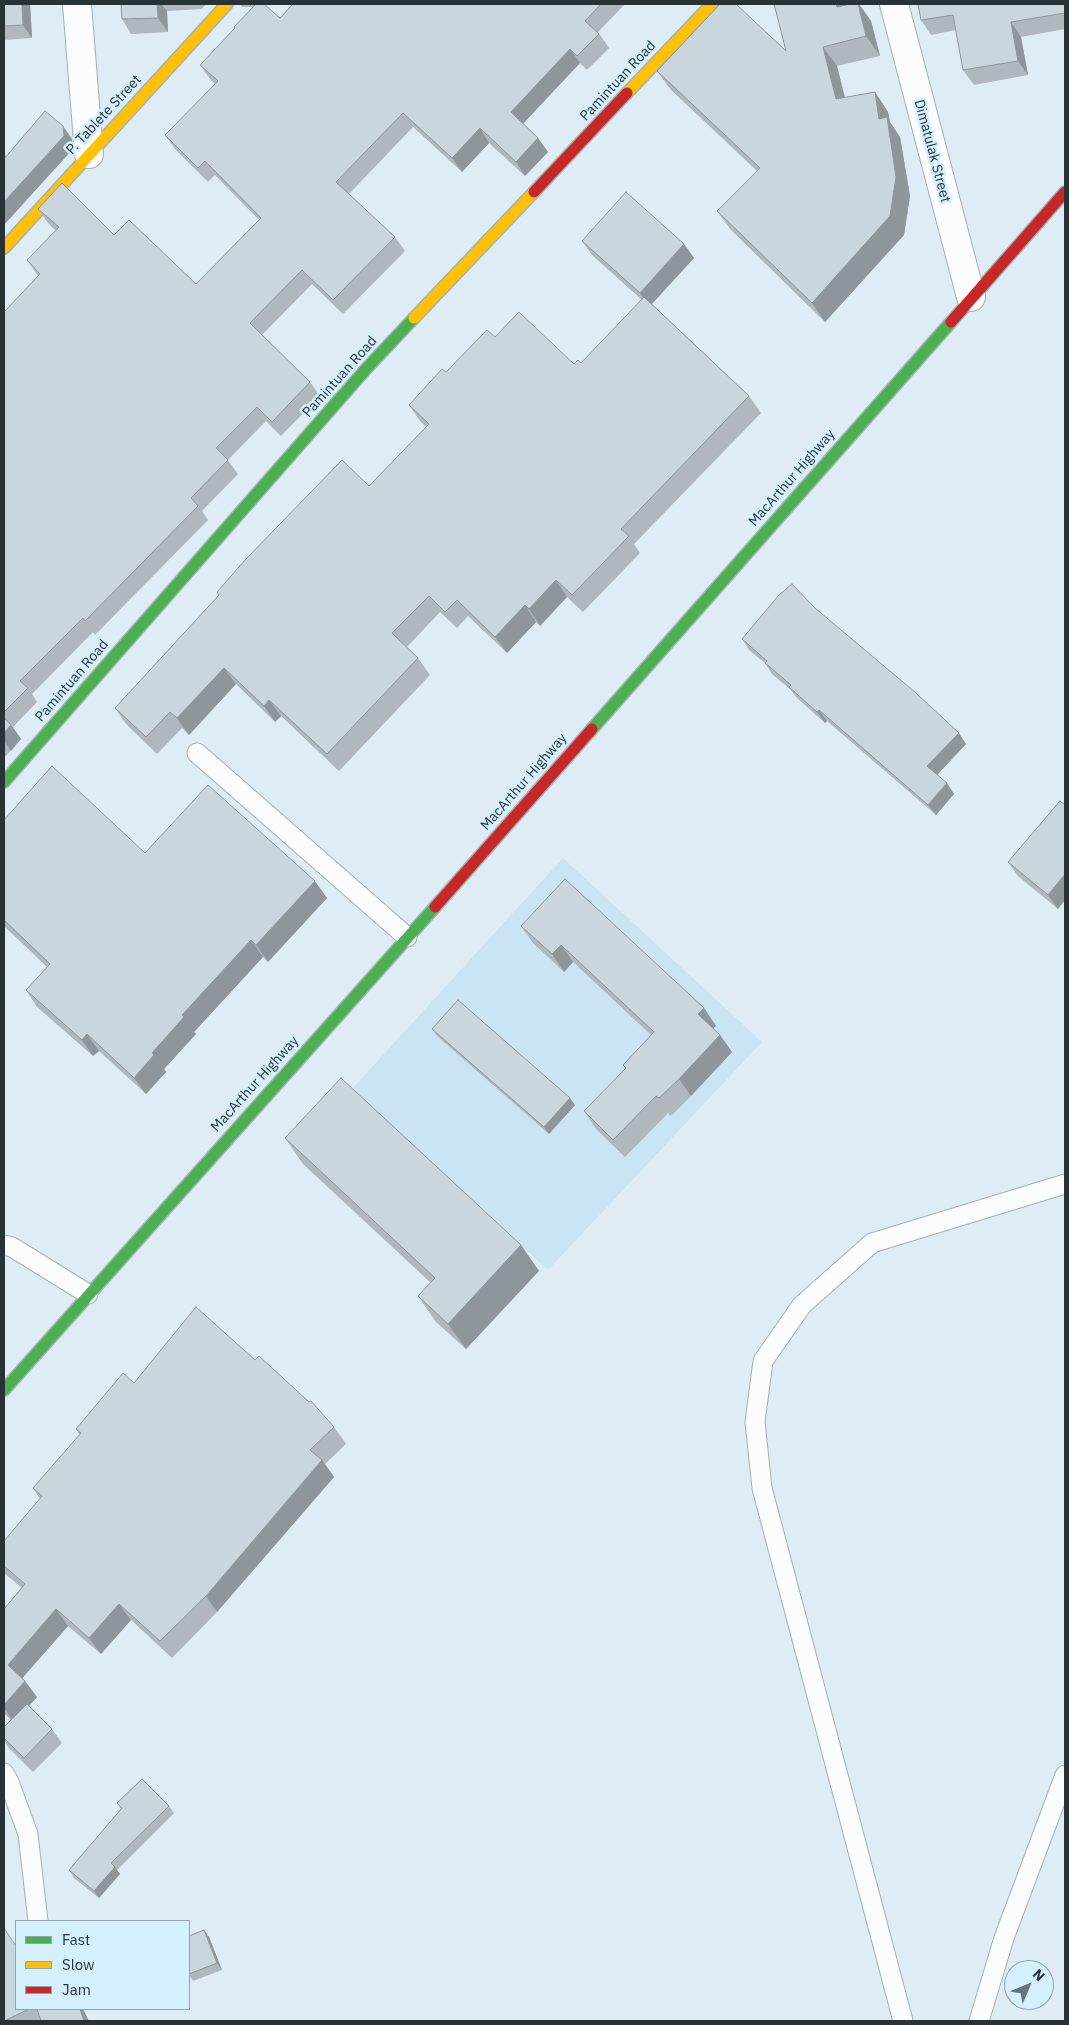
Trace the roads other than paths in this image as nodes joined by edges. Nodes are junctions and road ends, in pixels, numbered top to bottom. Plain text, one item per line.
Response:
1 (77, 4) edge
2 (227, 4) edge
3 (712, 4) edge
4 (894, 4) edge
5 (88, 154) junction
6 (1065, 192) edge
7 (4, 248) edge
8 (971, 298) junction
9 (197, 753) dead end
10 (4, 782) edge
11 (407, 937) junction
12 (1065, 1184) edge
13 (4, 1245) edge
14 (88, 1294) junction
15 (4, 1390) edge
16 (4, 1773) edge
17 (1065, 1775) edge
18 (38, 1920) edge
19 (903, 2021) edge
20 (980, 2021) edge

1 - 5 street
2 - 5 main road, P. Tablete Street
3 - 10 main road, Pamintuan Road
4 - 8 street, Dimatulak Street
5 - 7 main road, P. Tablete Street
6 - 8 main road, MacArthur Highway
8 - 11 main road, MacArthur Highway
9 - 11 lane
11 - 14 main road, MacArthur Highway
12 - 19 lane
13 - 14 lane
14 - 15 main road, MacArthur Highway
16 - 18 lane
17 - 20 lane

